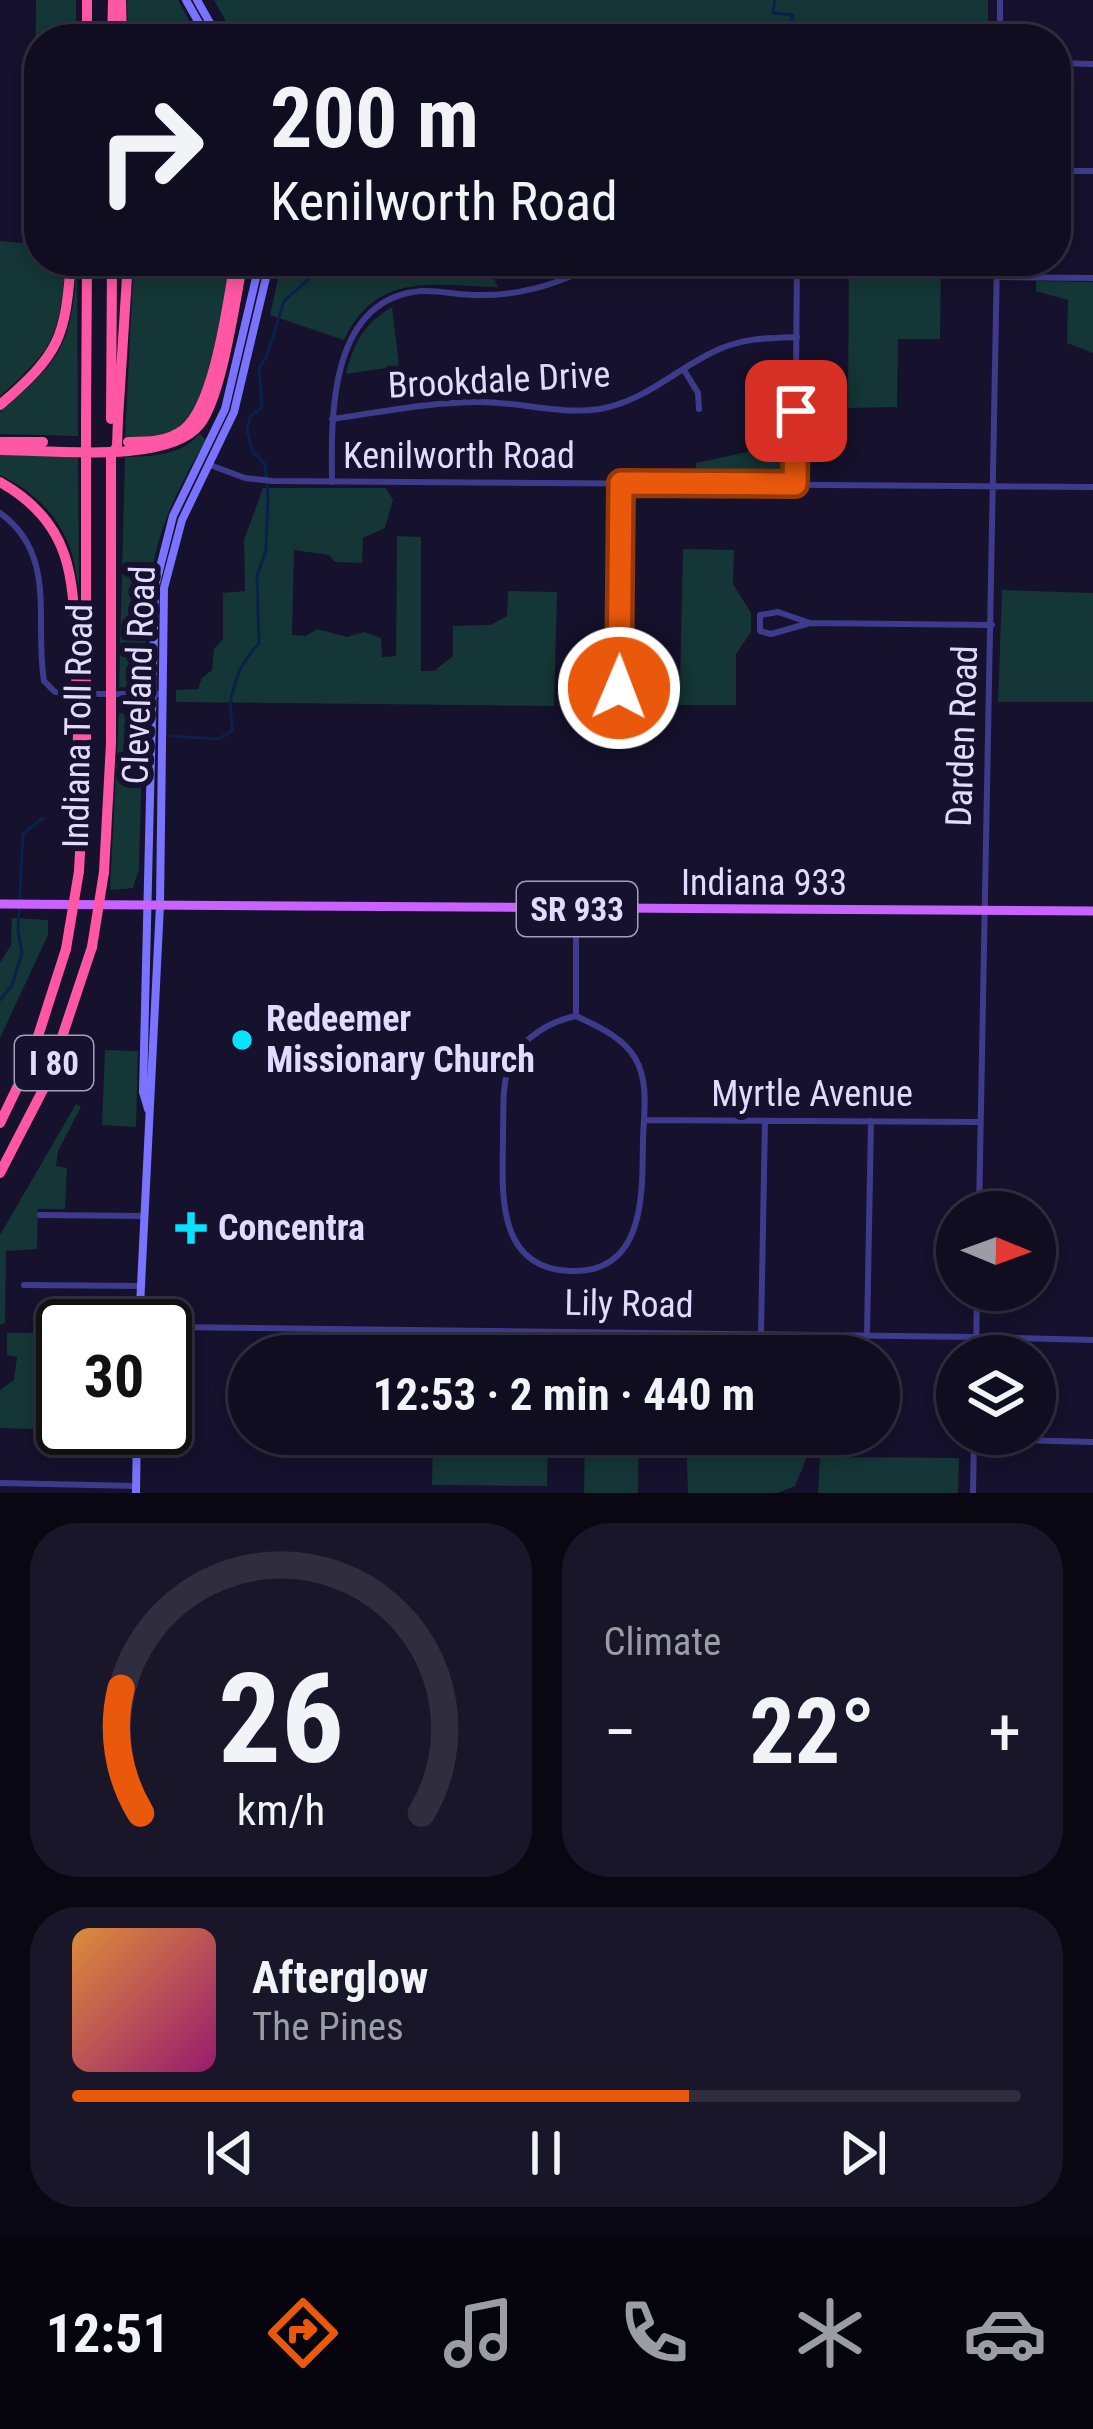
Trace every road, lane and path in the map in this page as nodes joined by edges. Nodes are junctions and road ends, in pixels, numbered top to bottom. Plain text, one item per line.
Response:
1 (69, 276) edge
2 (87, 276) edge
3 (112, 276) edge
4 (127, 276) edge
5 (236, 276) edge
6 (256, 276) edge
7 (267, 276) edge
8 (570, 276) edge
9 (797, 276) edge
10 (997, 278) joint
11 (1093, 278) edge
12 (796, 337) junction
13 (683, 370) junction
14 (0, 405) edge
15 (699, 409) dead end
16 (115, 419) junction
17 (332, 419) junction
18 (0, 446) edge
19 (210, 465) junction
20 (0, 482) edge
21 (332, 482) junction
22 (621, 483) junction
23 (795, 484) junction
24 (994, 486) junction
25 (1093, 487) edge
26 (0, 513) edge
27 (810, 623) junction
28 (992, 625) junction
29 (81, 671) junction
30 (619, 688) dead end
31 (156, 694) junction
32 (3, 904) edge
33 (147, 905) junction
34 (160, 905) junction
35 (576, 909) junction
36 (984, 910) junction
37 (1093, 910) edge
38 (576, 1016) junction
39 (148, 1108) junction
40 (644, 1120) junction
41 (765, 1120) junction
42 (871, 1121) junction
43 (0, 1123) edge
44 (980, 1123) junction
45 (0, 1173) edge
46 (979, 1191) edge
47 (40, 1215) dead end
48 (143, 1216) junction
49 (24, 1286) dead end
50 (140, 1286) junction
51 (140, 1299) edge
52 (192, 1327) edge
53 (761, 1333) junction
54 (867, 1334) junction
55 (936, 1336) edge
56 (1056, 1339) edge
57 (1093, 1340) edge
58 (1056, 1440) edge
59 (1093, 1442) edge
60 (137, 1455) edge
61 (974, 1455) edge
62 (0, 1484) edge
63 (136, 1490) edge
64 (973, 1493) edge

1 - 14 highway
2 - 29 highway, Indiana Toll Road / I 80, bridge
3 - 16 highway
4 - 16 highway
5 - 18 highway
6 - 31 main road, Cleveland Road
7 - 19 main road, Cleveland Road
8 - 17 street
9 - 12 street
10 - 11 street
10 - 24 street, Darden Road
12 - 13 street, Brookdale Drive
12 - 23 street
13 - 15 street
13 - 17 street, Brookdale Drive
16 - 45 highway, Indiana Toll Road / I 80, bridge
17 - 21 street
19 - 21 street, Kenilworth Road
19 - 31 main road, Cleveland Road
20 - 29 highway
21 - 22 street, Kenilworth Road
22 - 23 street, Kenilworth Road
22 - 30 street
23 - 24 street, Kenilworth Road
24 - 25 street, Kenilworth Road
24 - 28 street, Darden Road
26 - 31 street
27 - 27 street
27 - 28 street
28 - 36 street, Darden Road
29 - 43 highway, Indiana Toll Road / I 80, bridge
31 - 33 main road, Cleveland Road
31 - 34 main road, Cleveland Road
32 - 33 main road, SR 933
33 - 34 main road, Indiana 933 / SR 933
33 - 39 main road, Cleveland Road
34 - 35 main road, Indiana 933 / SR 933
34 - 39 main road, Cleveland Road
35 - 36 main road, Indiana 933 / SR 933
35 - 38 street
36 - 37 main road, Indiana 933 / SR 933
36 - 44 street, Darden Road
38 - 40 street
38 - 40 street
39 - 48 main road, Cleveland Road
40 - 41 street, Myrtle Avenue
41 - 42 street, Myrtle Avenue
41 - 53 street
42 - 44 street, Myrtle Avenue
42 - 54 street
44 - 46 street, Darden Road
47 - 48 street
48 - 50 main road, Cleveland Road
49 - 50 street
50 - 51 main road, Cleveland Road
52 - 53 street, Lily Road
53 - 54 street, Lily Road
54 - 55 street, Lily Road
56 - 57 street, Lily Road
58 - 59 street
60 - 63 main road
61 - 64 street
62 - 63 street

